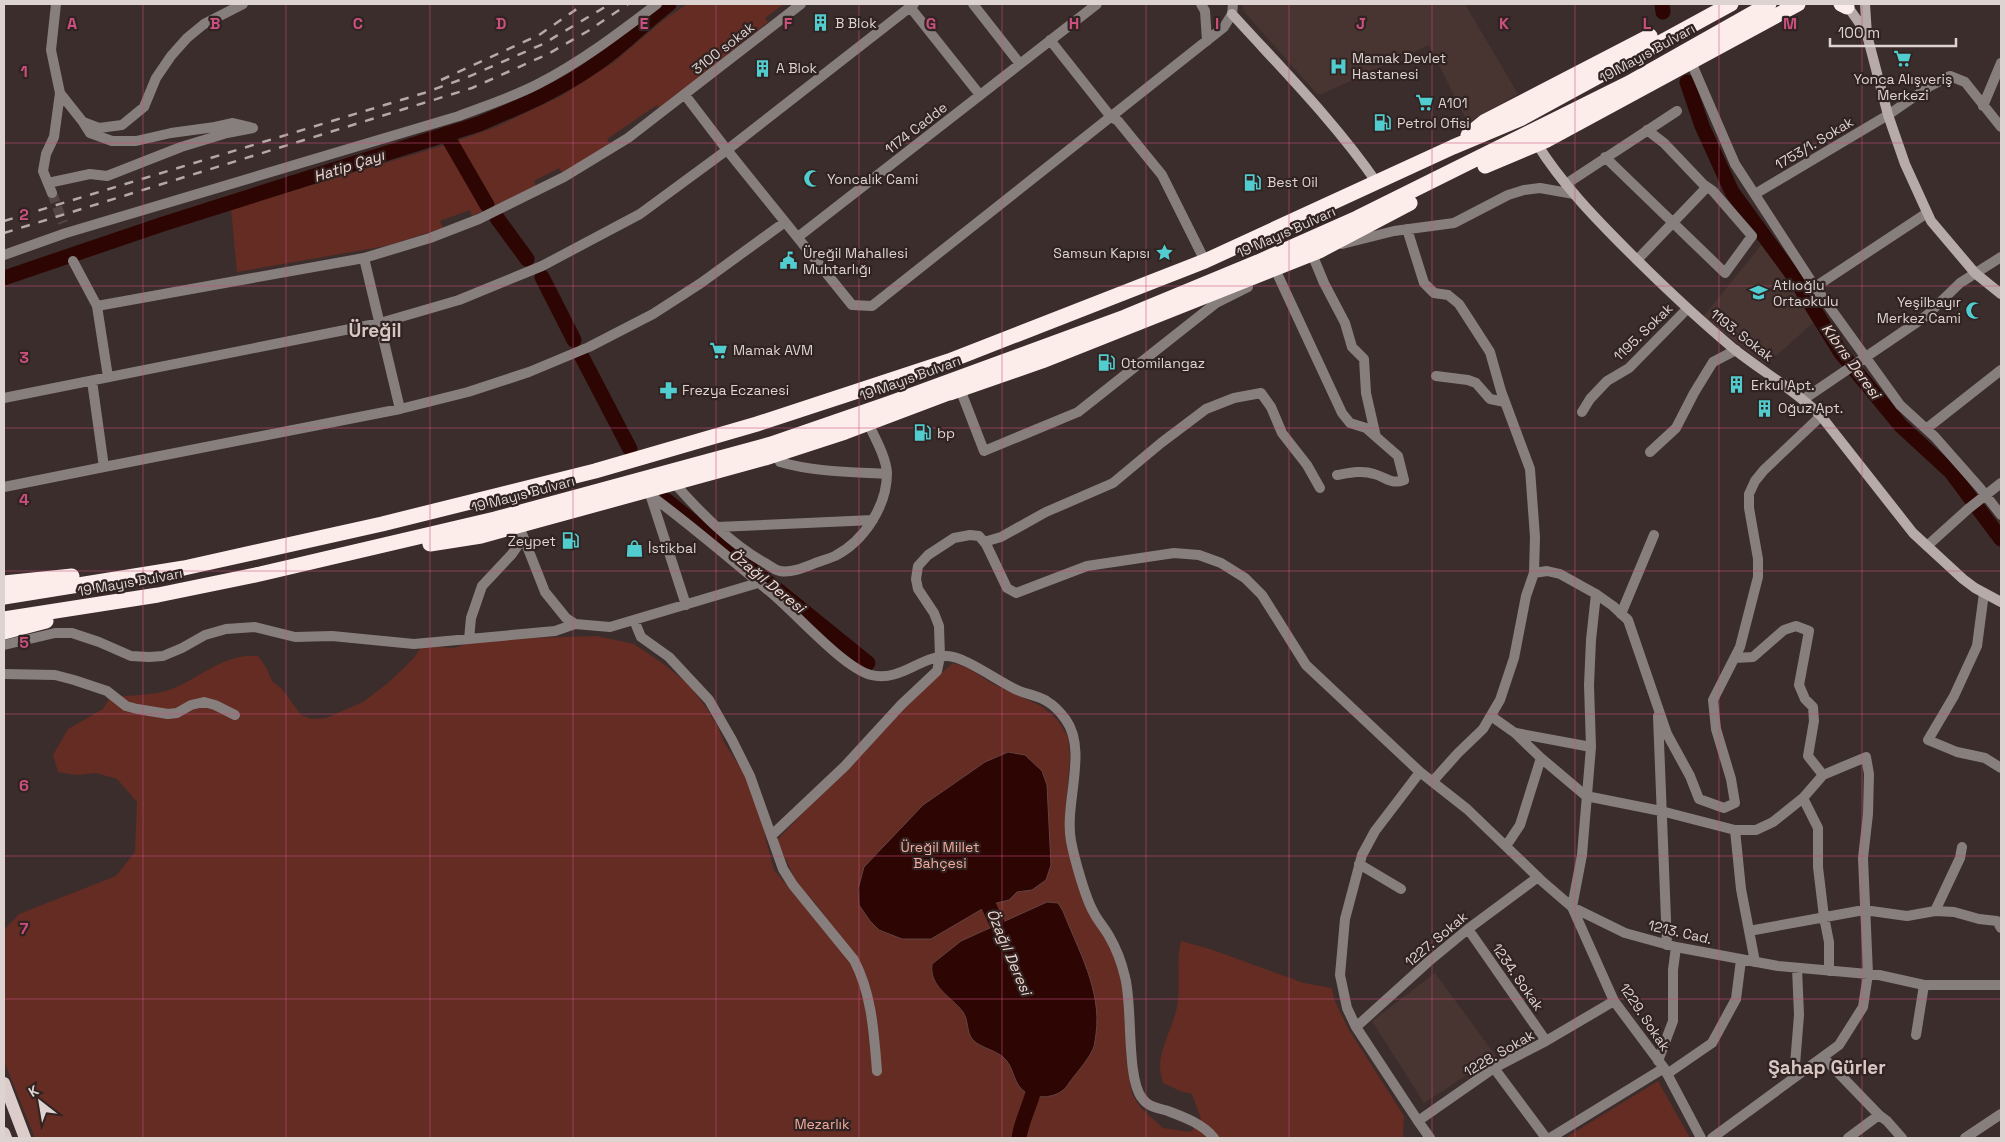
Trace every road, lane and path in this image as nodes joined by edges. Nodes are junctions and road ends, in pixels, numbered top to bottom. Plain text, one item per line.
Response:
1 (56, 4) edge
2 (243, 4) edge
3 (656, 4) edge
4 (801, 4) edge
5 (973, 4) edge
6 (1097, 4) edge
7 (1201, 4) edge
8 (1711, 4) edge
9 (1731, 4) edge
10 (1769, 4) edge
11 (1798, 4) edge
12 (912, 5) edge
13 (1845, 5) edge
14 (1865, 5) edge
15 (1232, 9) edge
16 (1867, 35) junction
17 (1050, 40) junction
18 (1207, 41) junction
19 (1691, 62) junction
20 (2001, 63) edge
21 (1020, 64) junction
22 (60, 93) junction
23 (685, 95) junction
24 (980, 95) junction
25 (1983, 106) junction
26 (1677, 111) dead end
27 (1888, 115) junction
28 (1111, 117) junction
29 (83, 122) junction
30 (2001, 128) edge
31 (1647, 130) junction
32 (1537, 144) junction
33 (1453, 147) junction
34 (727, 150) junction
35 (1605, 157) junction
36 (48, 183) junction
37 (1377, 184) junction
38 (1566, 184) junction
39 (1707, 187) junction
40 (52, 193) tunnel mouth
41 (1574, 194) junction
42 (1755, 194) junction
43 (1927, 213) junction
44 (786, 222) junction
45 (1674, 223) junction
46 (1407, 229) junction
47 (798, 237) junction
48 (1318, 251) junction
49 (4, 255) edge
50 (2001, 257) edge
51 (364, 258) junction
52 (1637, 260) junction
53 (73, 261) dead end
54 (1205, 261) junction
55 (1275, 269) junction
56 (1975, 274) junction
57 (1248, 287) dead end
58 (1815, 287) junction
59 (2001, 294) edge
60 (97, 306) junction
61 (1687, 309) junction
62 (380, 322) junction
63 (1736, 350) junction
64 (1030, 352) junction
65 (1864, 358) junction
66 (2001, 370) edge
67 (1436, 376) dead end
68 (108, 378) junction
69 (92, 381) junction
70 (955, 391) junction
71 (4, 398) edge
72 (1804, 399) junction
73 (1505, 402) junction
74 (400, 409) junction
75 (1582, 412) dead end
76 (1821, 416) junction
77 (868, 423) junction
78 (1926, 429) junction
79 (1376, 437) junction
80 (1650, 452) dead end
81 (780, 462) dead end
82 (104, 467) junction
83 (886, 474) junction
84 (1337, 475) dead end
85 (2001, 483) edge
86 (675, 484) junction
87 (4, 486) edge
88 (619, 486) junction
89 (1320, 488) dead end
90 (649, 493) junction
91 (1986, 496) junction
92 (606, 502) junction
93 (2001, 515) edge
94 (874, 520) junction
95 (717, 527) junction
96 (521, 532) junction
97 (1654, 535) dead end
98 (984, 542) junction
99 (381, 546) junction
100 (1927, 546) junction
101 (184, 568) junction
102 (1534, 572) junction
103 (758, 583) junction
104 (4, 584) edge
105 (1984, 593) junction
106 (1596, 594) junction
107 (158, 595) junction
108 (4, 597) edge
109 (2001, 602) edge
110 (686, 605) junction
111 (1621, 614) junction
112 (4, 619) edge
113 (634, 620) junction
114 (575, 624) junction
115 (4, 632) edge
116 (469, 639) junction
117 (4, 645) edge
118 (940, 657) junction
119 (1735, 658) junction
120 (4, 674) edge
121 (1657, 708) junction
122 (234, 714) dead end
123 (1491, 716) junction
124 (1515, 733) junction
125 (1591, 747) junction
126 (1541, 758) junction
127 (2001, 768) edge
128 (1420, 772) junction
129 (1823, 774) junction
130 (1433, 781) junction
131 (1586, 796) junction
132 (1803, 798) junction
133 (1661, 811) junction
134 (1735, 830) junction
135 (772, 835) junction
136 (1506, 846) junction
137 (1962, 847) dead end
138 (1359, 864) junction
139 (1538, 877) junction
140 (1401, 889) dead end
141 (1572, 907) junction
142 (1864, 910) junction
143 (1935, 911) junction
144 (2001, 911) edge
145 (1824, 917) junction
146 (1999, 924) edge
147 (1468, 929) junction
148 (1749, 931) junction
149 (1672, 946) junction
150 (1741, 960) junction
151 (1755, 962) junction
152 (1797, 968) junction
153 (1829, 971) junction
154 (1868, 974) junction
155 (2001, 975) edge
156 (1924, 985) junction
157 (2001, 986) edge
158 (1614, 1001) junction
159 (1356, 1028) junction
160 (1916, 1034) dead end
161 (1546, 1041) junction
162 (1823, 1057) junction
163 (1494, 1068) junction
164 (1663, 1068) junction
165 (877, 1071) dead end
166 (1794, 1077) junction
167 (4, 1083) edge
168 (2001, 1114) edge
169 (1879, 1115) junction
170 (1418, 1121) junction
171 (4, 1133) edge
172 (6, 1138) edge
173 (26, 1138) edge
174 (1214, 1138) edge
175 (1430, 1138) edge
176 (1546, 1138) edge
177 (1550, 1138) edge
178 (1702, 1138) edge
179 (1712, 1138) edge
180 (1848, 1138) edge
181 (1902, 1138) edge
182 (1965, 1138) edge

1 - 22 street
2 - 29 street
3 - 49 street
4 - 23 street, 3100 sokak
5 - 21 street
6 - 17 street, 1174 Cadde
7 - 18 street
8 - 33 highway
9 - 33 highway, 19 Mayıs Bulvarı
10 - 64 highway, 19 Mayıs Bulvarı
11 - 19 highway
12 - 24 street
12 - 34 street
13 - 16 street
14 - 16 street
15 - 18 street
15 - 37 street
16 - 27 street
17 - 21 street, 1174 Cadde
17 - 28 street
18 - 28 street
19 - 32 highway
19 - 42 street
20 - 25 street
21 - 24 street, 1174 Cadde
22 - 29 street
22 - 36 street
23 - 34 street
23 - 51 street, 3100 sokak
24 - 47 street, 1174 Cadde
25 - 27 street, 1753/1. Sokak
25 - 30 street
26 - 31 street
27 - 42 street, 1753/1. Sokak
27 - 43 street
28 - 47 street
28 - 54 street
29 - 36 street
31 - 35 street
31 - 39 street
32 - 38 street, 1193. Sokak
32 - 48 highway
33 - 37 highway, 19 Mayıs Bulvarı
34 - 44 street
34 - 62 street
35 - 38 street
35 - 45 street
36 - 40 street
37 - 54 highway, 19 Mayıs Bulvarı
38 - 41 street, 1193. Sokak
39 - 45 street
39 - 45 street
41 - 46 street
41 - 52 street, 1193. Sokak
42 - 58 street
43 - 56 street
43 - 58 street
44 - 47 street
44 - 74 street
45 - 52 street
46 - 48 street
46 - 73 street
48 - 55 highway
48 - 79 street
50 - 56 street
51 - 60 street, 3100 sokak
51 - 62 street
52 - 61 street, 1193. Sokak
53 - 60 street
54 - 101 highway, 19 Mayıs Bulvarı
55 - 70 highway
55 - 79 street
56 - 59 street
56 - 65 street
57 - 70 street
58 - 65 street
60 - 68 street
61 - 63 street, 1193. Sokak
61 - 75 street, 1195. Sokak
62 - 68 street
62 - 74 street
63 - 72 street, 1193. Sokak
63 - 80 street
64 - 70 highway
64 - 88 highway, 19 Mayıs Bulvarı
65 - 72 street
65 - 78 street
66 - 78 street
67 - 73 street
68 - 69 street
69 - 71 street
69 - 82 street
70 - 77 highway
72 - 76 street, 1193. Sokak
73 - 102 street
74 - 82 street
76 - 100 street, 1193. Sokak
76 - 119 street
77 - 83 street
77 - 86 highway
78 - 91 street
79 - 84 street
81 - 83 street
82 - 87 street
83 - 94 street
85 - 91 street
86 - 90 highway
86 - 95 street
88 - 92 highway
88 - 99 highway, 19 Mayıs Bulvarı
89 - 98 street
90 - 92 highway
90 - 103 street
90 - 110 street
91 - 93 street
91 - 100 street
92 - 96 highway
94 - 95 street
94 - 95 street
96 - 99 highway
96 - 114 street
96 - 116 street
97 - 111 street
98 - 118 street
98 - 128 street, 1213. Cad.
99 - 107 highway, 19 Mayıs Bulvarı
100 - 105 street, 1193. Sokak
101 - 104 highway
101 - 108 highway, 19 Mayıs Bulvarı
102 - 106 street
102 - 123 street
103 - 110 street
103 - 118 street
105 - 109 street, 1193. Sokak
105 - 127 street
106 - 111 street
106 - 125 street
107 - 112 highway, 19 Mayıs Bulvarı
107 - 115 highway
110 - 113 street
111 - 121 street
113 - 114 street
113 - 135 street
114 - 116 street
116 - 117 street
118 - 135 street
118 - 174 street
119 - 121 street
119 - 129 street
120 - 122 street
121 - 133 street
123 - 124 street
123 - 130 street
124 - 125 street
124 - 126 street
125 - 131 street
126 - 131 street
126 - 136 street
128 - 130 street, 1213. Cad.
128 - 138 street
129 - 132 street
129 - 142 street
130 - 136 street, 1213. Cad.
131 - 133 street
131 - 141 street
132 - 134 street
132 - 145 street
133 - 134 street
133 - 149 street
134 - 148 street
135 - 165 street
136 - 139 street, 1213. Cad.
137 - 143 street
138 - 140 street
138 - 159 street
139 - 141 street, 1213. Cad.
139 - 147 street, 1227. Sokak
141 - 149 street, 1213. Cad.
141 - 158 street, 1229. Sokak
142 - 143 street
142 - 145 street
142 - 154 street
143 - 146 street
144 - 146 street
145 - 148 street
145 - 153 street
147 - 159 street, 1227. Sokak
147 - 161 street, 1234. Sokak
148 - 151 street
149 - 150 street, 1213. Cad.
149 - 164 street
150 - 151 street, 1213. Cad.
150 - 164 street
151 - 152 street, 1213. Cad.
152 - 153 street, 1213. Cad.
152 - 166 street
153 - 154 street, 1213. Cad.
154 - 156 street, 1213. Cad.
154 - 162 street
155 - 157 street
156 - 157 street, 1213. Cad.
156 - 160 street
158 - 161 street, 1228. Sokak
158 - 164 street, 1229. Sokak
159 - 170 street
161 - 163 street, 1228. Sokak
162 - 166 street
162 - 169 street
163 - 170 street, 1228. Sokak
163 - 176 street
164 - 177 street
164 - 178 street, 1229. Sokak
166 - 179 street
167 - 173 main road
168 - 182 street
169 - 180 street
169 - 181 street
170 - 175 street
171 - 172 main road

